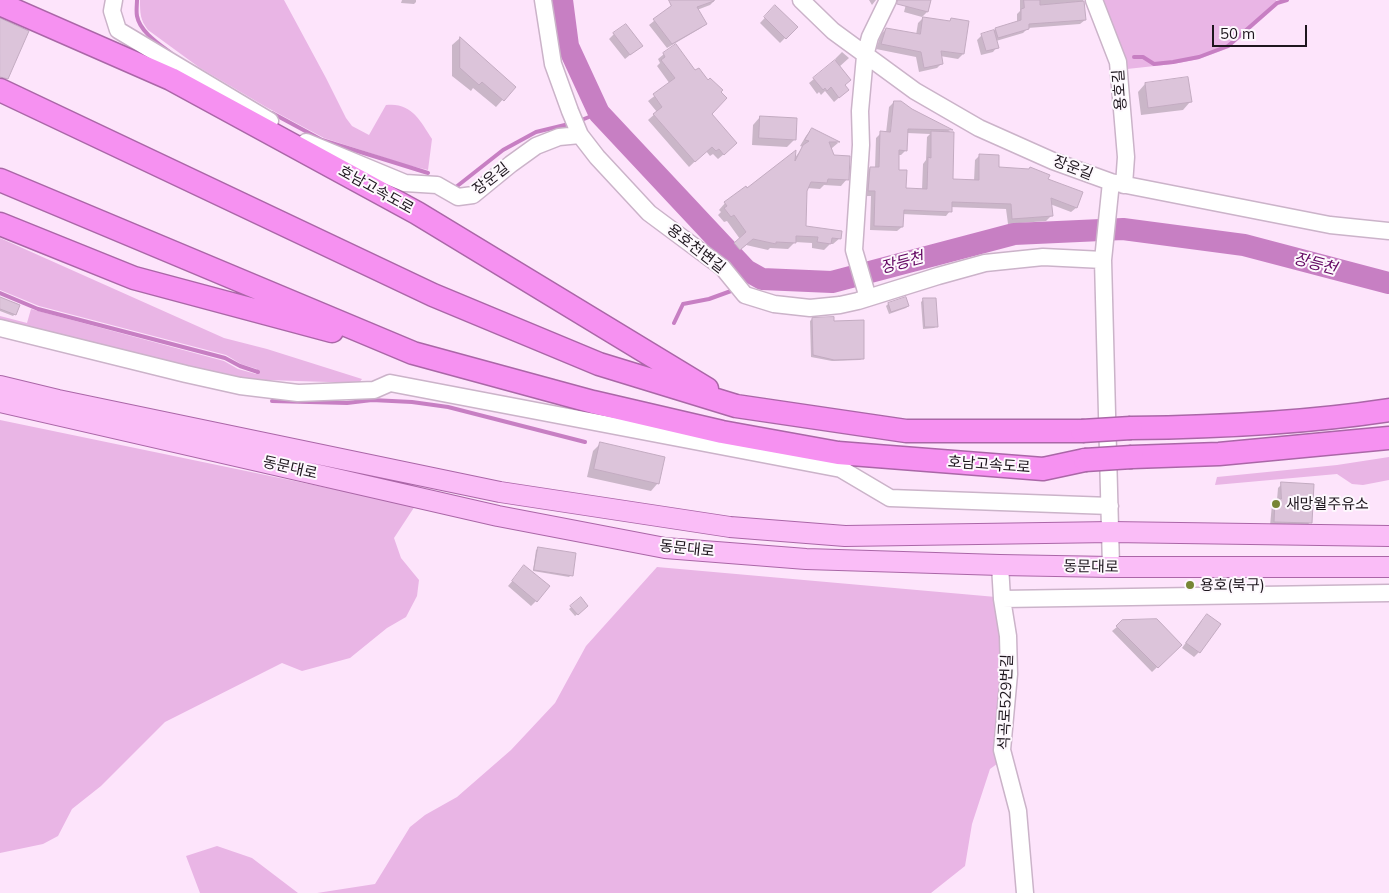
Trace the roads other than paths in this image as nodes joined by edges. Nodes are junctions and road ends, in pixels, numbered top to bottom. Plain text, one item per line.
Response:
1 (114, 0) edge
2 (542, 0) edge
3 (801, 0) edge
4 (888, 0) edge
5 (1094, 0) edge
6 (0, 4) edge
7 (865, 56) junction
8 (0, 90) edge
9 (580, 135) junction
10 (0, 180) edge
11 (1115, 186) junction
12 (0, 224) edge
13 (1389, 231) edge
14 (1103, 255) junction
15 (867, 295) junction
16 (0, 328) edge
17 (0, 386) edge
18 (0, 402) edge
19 (593, 402) junction
20 (736, 406) junction
21 (1389, 410) edge
22 (1389, 438) edge
23 (1110, 506) junction
24 (1111, 532) junction
25 (1389, 536) edge
26 (1000, 564) junction
27 (1111, 567) junction
28 (1389, 567) edge
29 (1389, 593) edge
30 (1002, 599) junction
31 (1025, 893) edge

1 - 9 street, 장운길
2 - 9 street
3 - 7 street, 장운길
4 - 7 street
5 - 11 street, 용호길
6 - 20 highway, 호남고속도로
7 - 11 street, 장운길
7 - 15 street
8 - 20 highway, 호남고속도로
9 - 15 street, 용호천변길
10 - 19 highway, 호남고속도로
11 - 13 street, 장운길
11 - 14 street, 용호길
12 - 19 highway, 호남고속도로
14 - 15 street, 용호천변길
14 - 23 street, 용호길
16 - 23 street
17 - 24 main road, 동문대로
18 - 26 main road, 동문대로
19 - 22 highway, 호남고속도로, bridge
20 - 21 highway, 호남고속도로, bridge
23 - 24 street, 용호길
24 - 25 main road, 동문대로
24 - 27 street, 용호길
26 - 27 main road, 동문대로
26 - 30 street, 석곡로529번길
27 - 28 main road, 동문대로
29 - 30 street
30 - 31 street, 석곡로529번길

